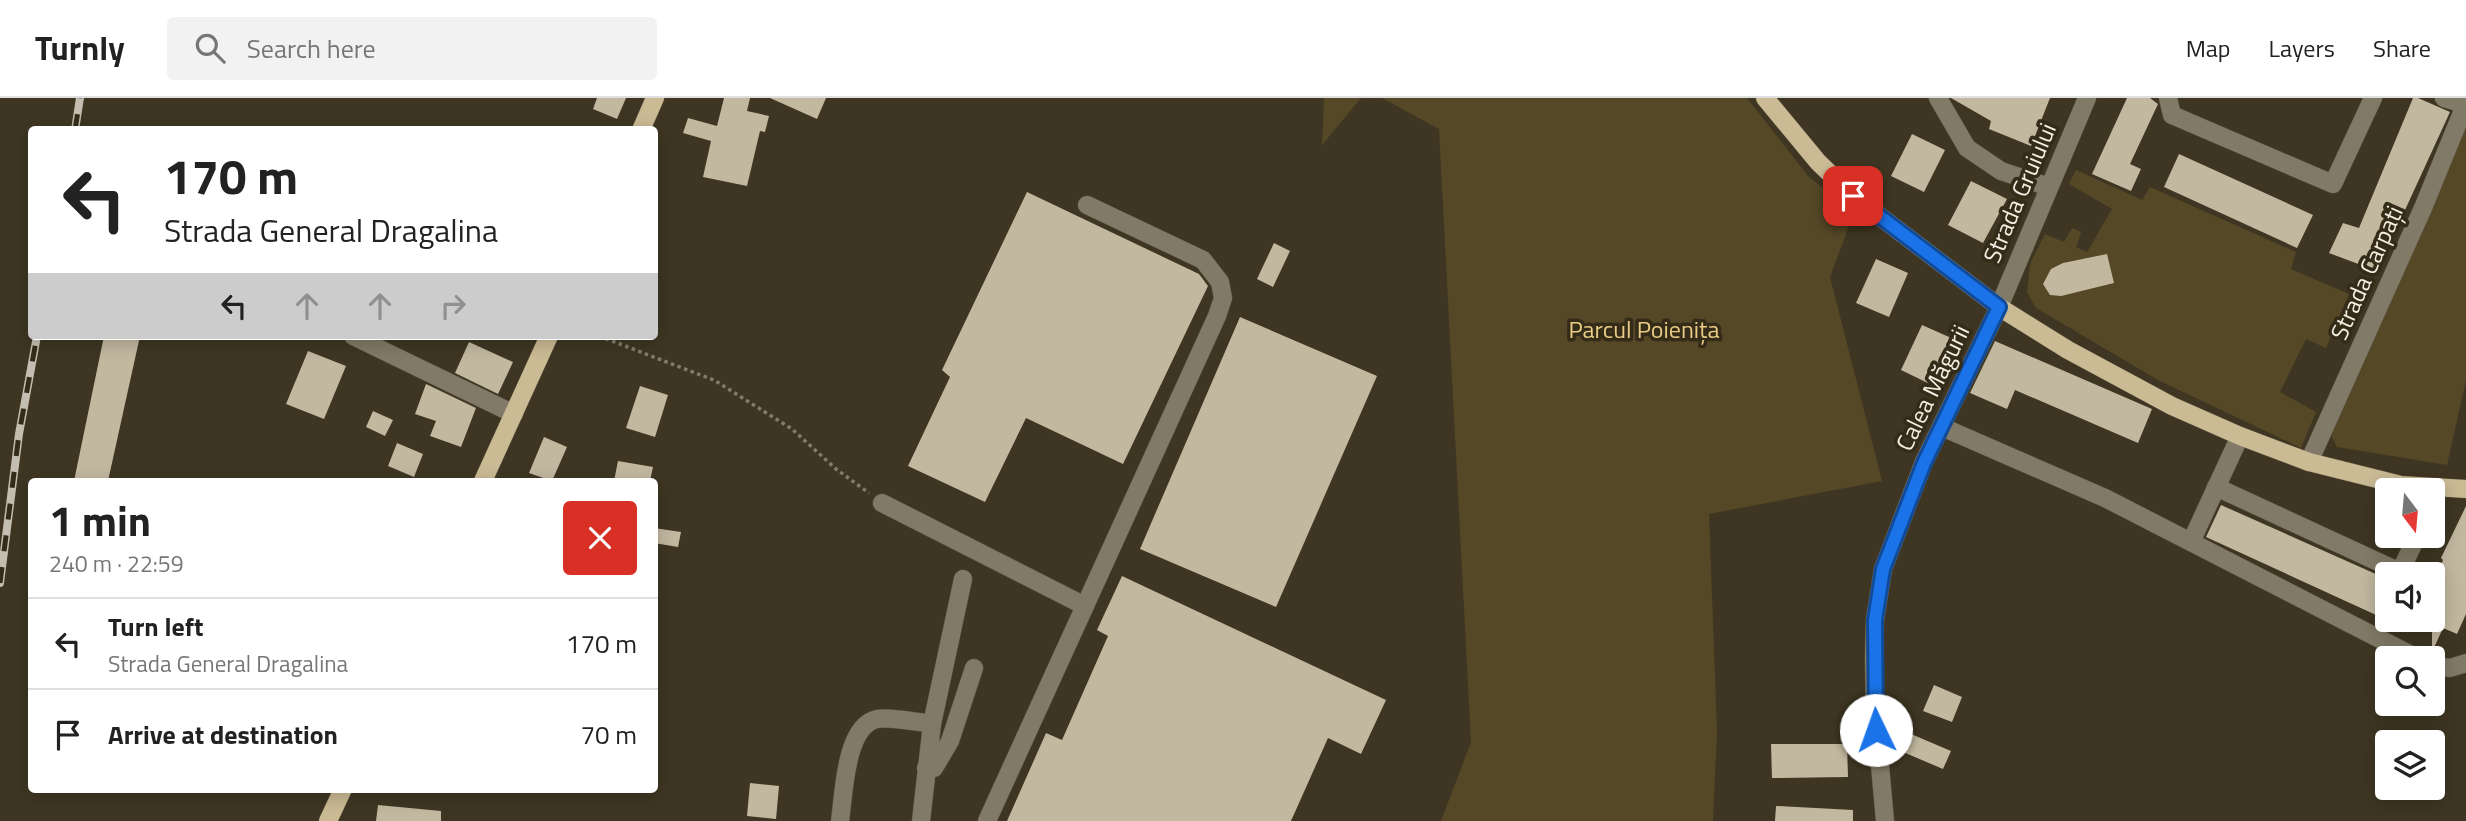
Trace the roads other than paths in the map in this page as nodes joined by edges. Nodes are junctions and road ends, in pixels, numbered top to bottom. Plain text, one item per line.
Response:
1 (655, 98) edge
2 (1765, 98) edge
3 (1938, 98) edge
4 (2087, 98) edge
5 (2168, 98) edge
6 (2373, 98) edge
7 (2444, 98) edge
8 (2466, 103) edge
9 (643, 126) edge
10 (2049, 187) junction
11 (1087, 205) dead end
12 (1999, 307) junction
13 (361, 340) edge
14 (547, 340) edge
15 (514, 414) junction
16 (1942, 427) junction
17 (2240, 436) junction
18 (2309, 462) junction
19 (484, 478) edge
20 (2375, 478) edge
21 (2216, 488) junction
22 (2466, 489) edge
23 (2445, 492) edge
24 (882, 503) road end
25 (2190, 542) junction
26 (2411, 548) edge
27 (963, 579) dead end
28 (1085, 606) junction
29 (2394, 646) edge
30 (2466, 663) edge
31 (2445, 667) edge
32 (974, 668) dead end
33 (932, 724) junction
34 (926, 768) junction
35 (341, 793) edge
36 (328, 821) edge
37 (840, 821) edge
38 (921, 821) edge
39 (987, 821) edge
40 (1885, 821) edge

1 - 9 main road
2 - 12 main road
3 - 10 street
4 - 10 street, Strada Gruiului
5 - 6 street
7 - 8 street
8 - 18 street, Strada Carpați
10 - 12 street, Strada Gruiului
11 - 28 street
12 - 16 street, Calea Măgurii
12 - 17 main road
13 - 15 street
14 - 15 main road
15 - 19 main road
16 - 25 street
16 - 40 street, Calea Măgurii
17 - 18 main road
17 - 21 street
18 - 20 main road
21 - 25 street
21 - 26 street
22 - 23 main road
24 - 28 street
25 - 29 street
27 - 33 street
28 - 39 street
30 - 31 street
32 - 34 street
33 - 34 street
33 - 37 street
34 - 38 street
35 - 36 main road

